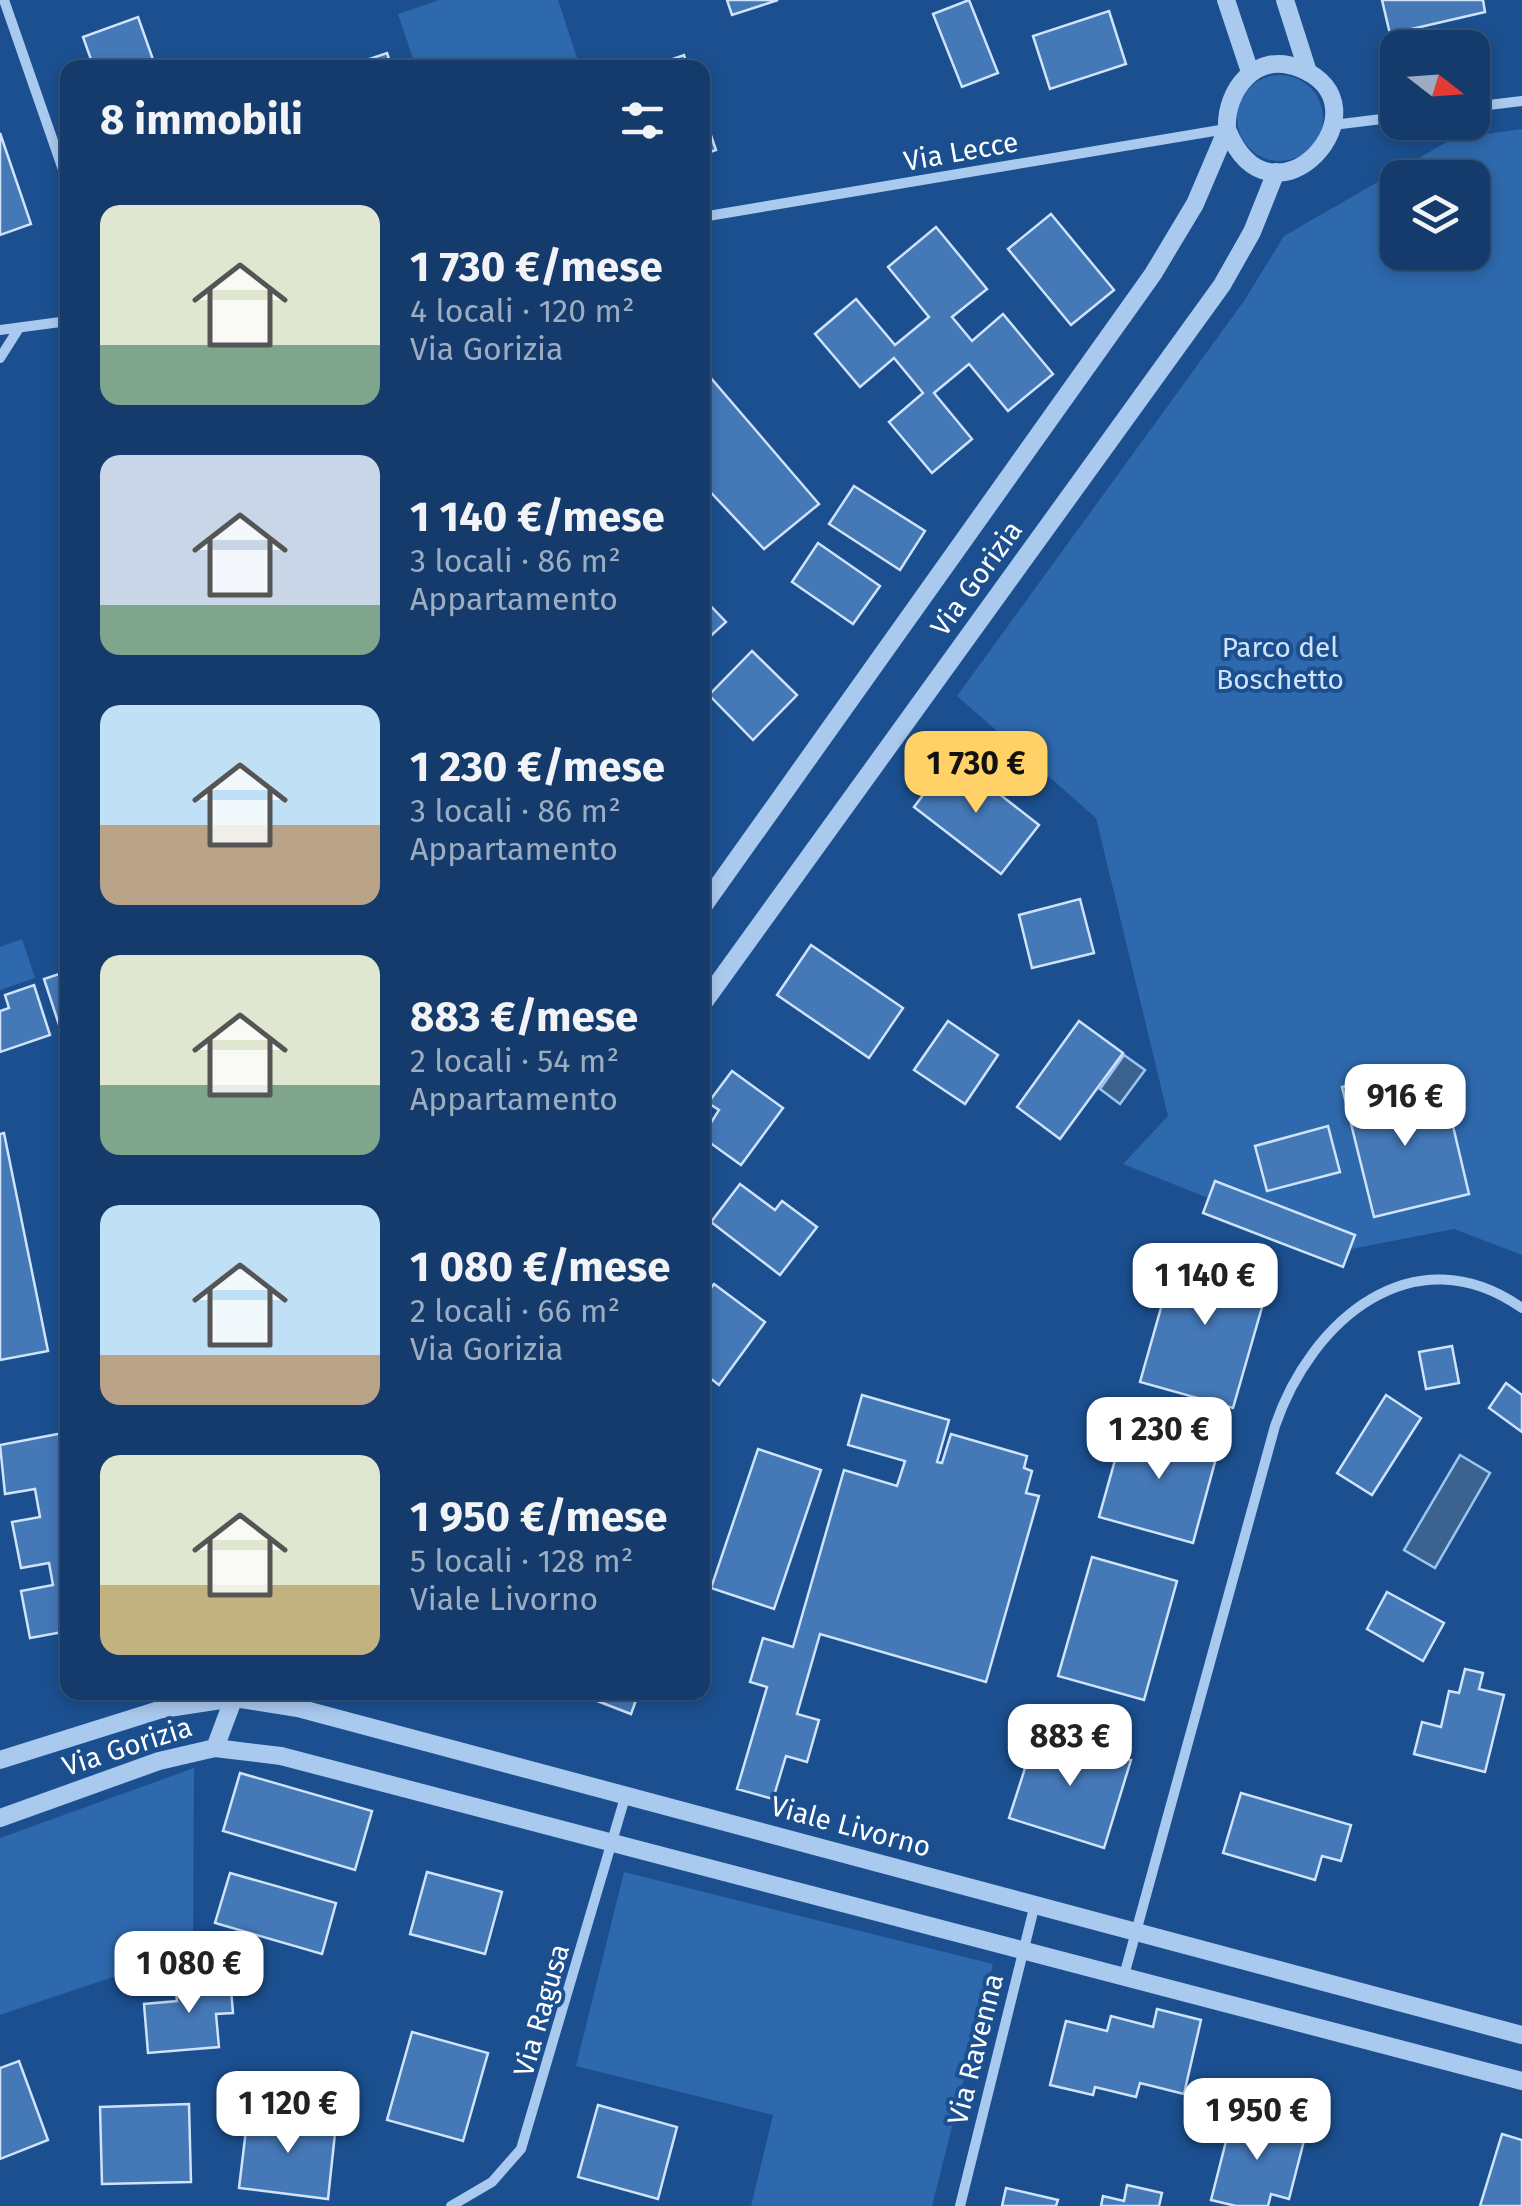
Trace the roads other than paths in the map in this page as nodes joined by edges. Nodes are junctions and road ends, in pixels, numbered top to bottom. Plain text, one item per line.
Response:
1 (4, 0) edge
2 (1226, 0) edge
3 (1284, 0) edge
4 (1250, 72) junction
5 (1308, 72) junction
6 (1522, 101) edge
7 (1490, 105) edge
8 (1380, 119) edge
9 (1333, 126) junction
10 (1227, 129) junction
11 (60, 161) edge
12 (1276, 172) junction
13 (710, 216) edge
14 (60, 322) edge
15 (18, 328) junction
16 (0, 330) edge
17 (0, 358) edge
18 (710, 897) edge
19 (710, 994) edge
20 (1522, 1308) edge
21 (233, 1700) edge
22 (259, 1700) edge
23 (166, 1701) edge
24 (214, 1748) junction
25 (0, 1760) edge
26 (626, 1794) junction
27 (0, 1818) edge
28 (611, 1845) junction
29 (1035, 1903) junction
30 (1138, 1929) junction
31 (1022, 1954) junction
32 (1124, 1979) junction
33 (1522, 2035) edge
34 (1522, 2082) edge
35 (451, 2206) edge
36 (960, 2206) edge

1 - 11 street
2 - 4 street
3 - 5 street
4 - 5 street
4 - 10 street
5 - 9 street
6 - 7 street
8 - 9 street
9 - 12 street
10 - 12 street
10 - 13 street, Via Lecce
10 - 18 street, Via Gorizia
12 - 19 street, Via Gorizia
14 - 15 street
15 - 16 street
15 - 17 street
20 - 30 street
21 - 24 street, Via Gorizia
22 - 26 street, Viale Livorno
23 - 25 street, Via Gorizia
24 - 27 street, Via Gorizia
24 - 28 street
26 - 28 street, Via Ragusa
26 - 29 street, Viale Livorno
28 - 31 street
28 - 35 street, Via Ragusa
29 - 30 street, Viale Livorno
29 - 31 street, Via Ravenna
30 - 32 street
30 - 33 street, Viale Livorno
31 - 32 street
31 - 36 street, Via Ravenna
32 - 34 street

